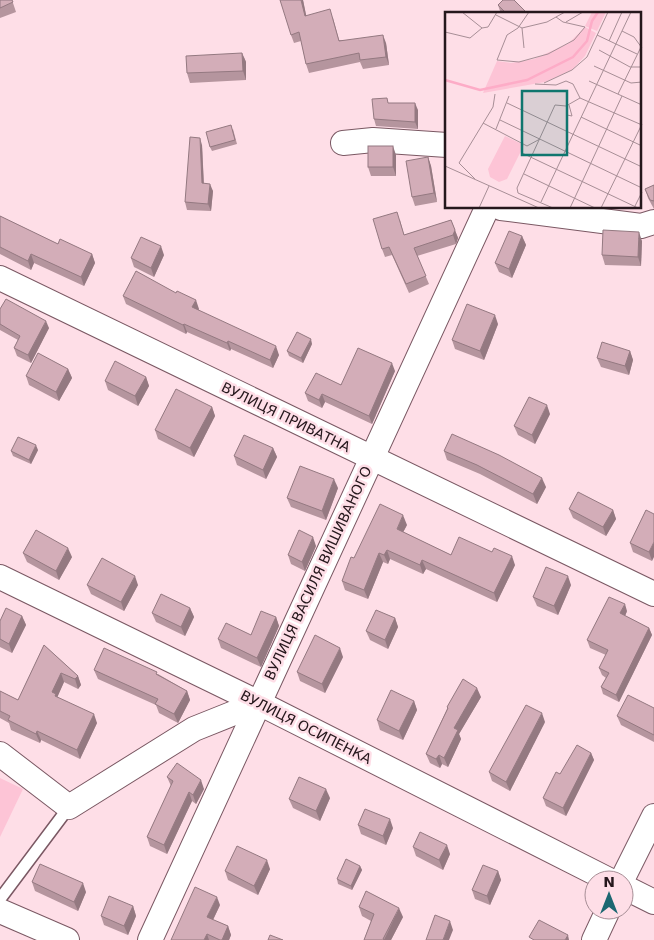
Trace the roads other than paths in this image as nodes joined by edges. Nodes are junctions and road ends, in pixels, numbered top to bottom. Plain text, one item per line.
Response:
1 (343, 143) dead end
2 (445, 145) edge
3 (487, 209) edge
4 (509, 209) edge
5 (654, 222) edge
6 (0, 278) edge
7 (371, 458) junction
8 (0, 577) edge
9 (654, 594) edge
10 (259, 703) junction
11 (0, 754) edge
12 (69, 807) junction
13 (654, 816) edge
14 (589, 870) edge
15 (627, 870) edge
16 (634, 892) edge
17 (0, 899) edge
18 (654, 902) edge
19 (0, 911) edge
20 (603, 920) edge
21 (67, 940) edge
22 (150, 940) edge
23 (594, 940) edge

1 - 2 street
3 - 7 street, ВУЛИЦЯ ВАСИЛЯ ВИШИВАНОГО
4 - 5 street
6 - 7 street, ВУЛИЦЯ ПРИВАТНА
7 - 9 street, ВУЛИЦЯ ПРИВАТНА
7 - 10 street, ВУЛИЦЯ ВАСИЛЯ ВИШИВАНОГО
8 - 10 street, ВУЛИЦЯ ОСИПЕНКА
10 - 12 street
10 - 14 street, ВУЛИЦЯ ОСИПЕНКА
10 - 22 street, ВУЛИЦЯ ВАСИЛЯ ВИШИВАНОГО
11 - 12 street
12 - 17 lane
13 - 15 street
16 - 18 street
19 - 21 street
20 - 23 street

